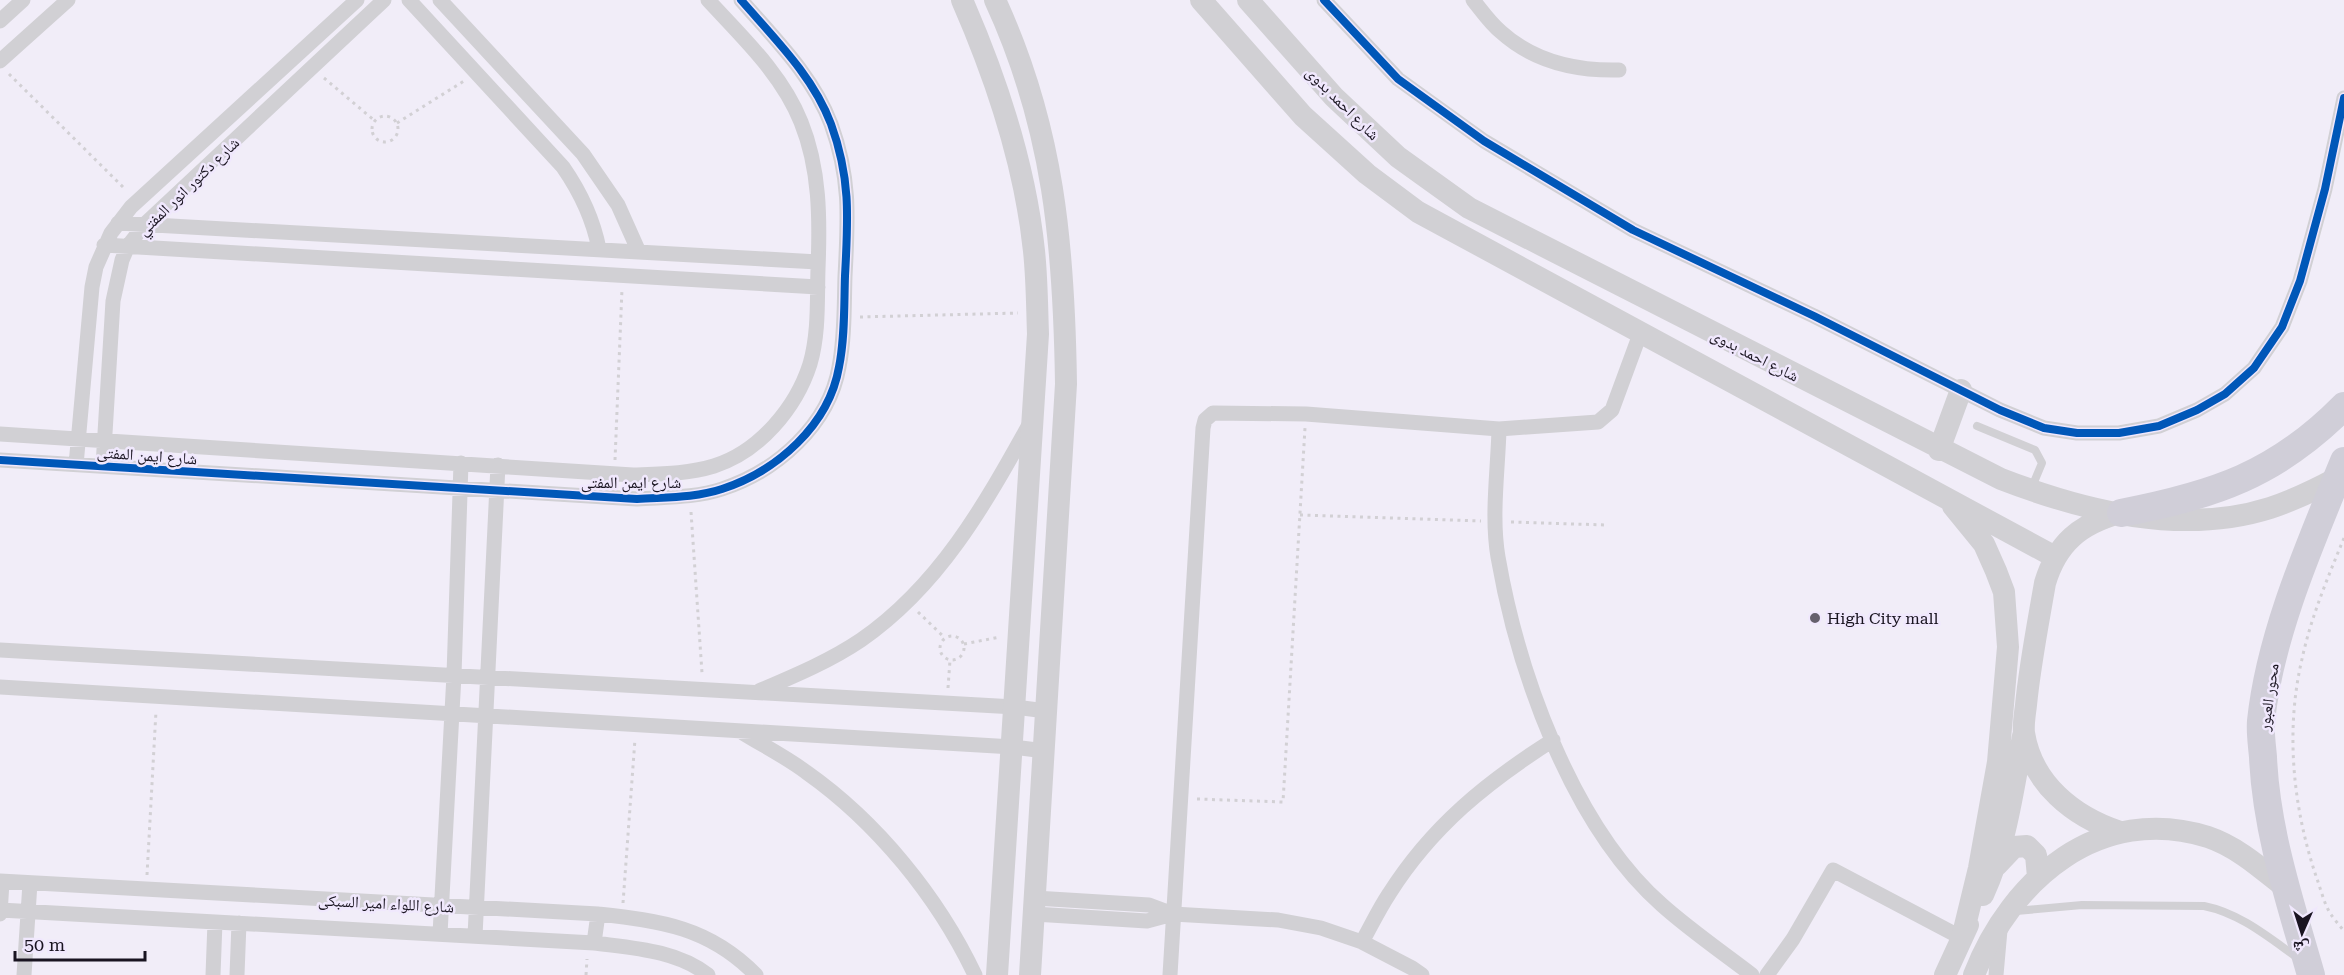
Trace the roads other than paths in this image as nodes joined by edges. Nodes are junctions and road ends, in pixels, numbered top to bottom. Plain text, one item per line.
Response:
1 (23, 0) edge
2 (68, 0) edge
3 (357, 0) edge
4 (384, 0) edge
5 (409, 0) edge
6 (440, 0) edge
7 (708, 0) edge
8 (741, 0) edge
9 (962, 0) edge
10 (995, 0) edge
11 (1201, 0) edge
12 (1248, 0) edge
13 (1324, 0) edge
14 (1473, 0) edge
15 (0, 21) edge
16 (4, 67) edge
17 (1619, 70) dead end
18 (2344, 98) edge
19 (118, 223) junction
20 (145, 224) junction
21 (231, 229) junction
22 (104, 245) junction
23 (128, 246) junction
24 (599, 249) junction
25 (231, 252) junction
26 (639, 252) junction
27 (818, 262) junction
28 (818, 287) junction
29 (1640, 334) junction
30 (1961, 390) junction
31 (2344, 406) edge
32 (1033, 417) junction
33 (1977, 426) dead end
34 (1499, 429) junction
35 (0, 434) edge
36 (78, 439) junction
37 (104, 441) junction
38 (1940, 450) junction
39 (0, 460) edge
40 (461, 463) junction
41 (76, 465) junction
42 (498, 465) junction
43 (103, 466) junction
44 (2341, 469) edge
45 (461, 489) junction
46 (496, 491) junction
47 (2031, 491) junction
48 (1945, 496) junction
49 (2121, 513) junction
50 (2055, 557) junction
51 (0, 650) edge
52 (454, 675) junction
53 (487, 677) junction
54 (0, 687) edge
55 (756, 693) junction
56 (1015, 707) junction
57 (1046, 711) junction
58 (452, 714) junction
59 (485, 716) junction
60 (740, 731) junction
61 (2024, 731) junction
62 (1553, 740) junction
63 (1012, 747) junction
64 (1045, 751) junction
65 (2120, 832) junction
66 (1996, 866) junction
67 (2038, 877) junction
68 (1, 881) edge
69 (30, 883) junction
70 (2287, 889) junction
71 (442, 906) junction
72 (1034, 906) junction
73 (476, 908) junction
74 (0, 911) edge
75 (28, 911) junction
76 (598, 914) junction
77 (1173, 914) junction
78 (2004, 917) junction
79 (215, 922) junction
80 (239, 923) junction
81 (440, 934) junction
82 (475, 936) junction
83 (1962, 938) junction
84 (1362, 942) junction
85 (594, 943) junction
86 (2309, 970) edge
87 (24, 975) edge
88 (213, 975) edge
89 (237, 975) edge
90 (708, 975) edge
91 (756, 975) edge
92 (975, 975) edge
93 (997, 975) edge
94 (1030, 975) edge
95 (1170, 975) edge
96 (1422, 975) edge
97 (1752, 975) edge
98 (1767, 975) edge
99 (1945, 975) edge
100 (1974, 975) edge
101 (1996, 975) edge

1 - 15 street
2 - 16 street
3 - 19 street, شارع دكتور انور المفتي
4 - 20 street, شارع دكتور انور المفتي
5 - 24 street
6 - 26 street
7 - 27 street, شارع ايمن المفتى
8 - 46 street, شارع ايمن المفتى
9 - 32 street
10 - 57 street
11 - 29 street, شارع احمد بدوى
12 - 38 street, شارع احمد بدوى
13 - 30 street
14 - 17 street
18 - 30 street
19 - 20 street
19 - 22 street, شارع دكتور انور المفتي
20 - 21 street
20 - 23 street, شارع دكتور انور المفتي
21 - 24 street
21 - 25 street
22 - 23 street
22 - 36 street, شارع دكتور انور المفتي
23 - 25 street
23 - 37 street, شارع دكتور انور المفتي
24 - 26 street
25 - 28 street
26 - 27 street
27 - 28 street, شارع ايمن المفتى
28 - 42 street, شارع ايمن المفتى
29 - 34 street
29 - 48 street, شارع احمد بدوى
30 - 38 street
31 - 49 highway
32 - 55 street
32 - 56 street
33 - 47 lane
34 - 62 street
34 - 77 street
35 - 36 street, شارع ايمن المفتى
36 - 37 street, شارع ايمن المفتى
36 - 41 street, شارع دكتور انور المفتي
37 - 40 street, شارع ايمن المفتى
37 - 43 street, شارع دكتور انور المفتي
38 - 47 street, شارع احمد بدوى
39 - 41 street, شارع ايمن المفتى
40 - 42 street, شارع ايمن المفتى
40 - 45 street
41 - 43 street, شارع ايمن المفتى
42 - 46 street
43 - 45 street, شارع ايمن المفتى
44 - 49 street, شارع احمد بدوى
44 - 70 highway, محور العبور
45 - 46 street, شارع ايمن المفتى
45 - 52 street
46 - 53 street
47 - 49 street, شارع احمد بدوى
48 - 50 street, شارع احمد بدوى
48 - 83 street
49 - 50 street
50 - 61 street
51 - 52 street
52 - 53 street
52 - 58 street
53 - 55 street
53 - 59 street
54 - 58 street
55 - 56 street
56 - 57 street
56 - 63 street
57 - 64 street
58 - 59 street
58 - 71 street
59 - 60 street
59 - 73 street
60 - 63 street
60 - 92 street
61 - 65 street
61 - 66 street
62 - 84 street
62 - 97 street
63 - 64 street
63 - 93 street
64 - 72 street
65 - 67 street
65 - 70 street
66 - 67 street
66 - 83 street
67 - 78 street
68 - 69 street, شارع اللواء امير السبكى
68 - 74 street
69 - 71 street, شارع اللواء امير السبكى
69 - 75 street
70 - 86 highway, محور العبور
71 - 73 street, شارع اللواء امير السبكى
71 - 81 street
72 - 77 street
72 - 94 street
73 - 76 street, شارع اللواء امير السبكى
73 - 82 street
74 - 75 street, شارع اللواء امير السبكى
75 - 79 street, شارع اللواء امير السبكى
75 - 87 street
76 - 85 street
76 - 91 street, شارع اللواء امير السبكى
77 - 84 street
77 - 95 street
78 - 86 lane
78 - 100 street
78 - 101 street
79 - 80 street, شارع اللواء امير السبكى
79 - 88 street
80 - 81 street, شارع اللواء امير السبكى
80 - 89 street
81 - 82 street, شارع اللواء امير السبكى
82 - 85 street, شارع اللواء امير السبكى
83 - 98 street
83 - 99 street
84 - 96 street
85 - 90 street, شارع اللواء امير السبكى

